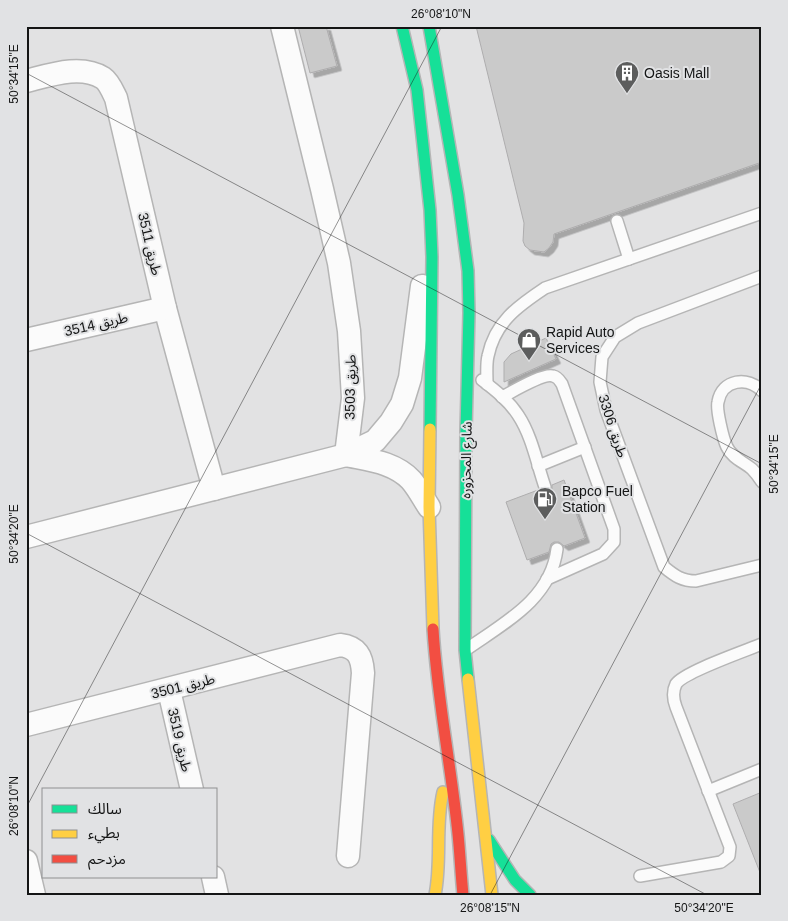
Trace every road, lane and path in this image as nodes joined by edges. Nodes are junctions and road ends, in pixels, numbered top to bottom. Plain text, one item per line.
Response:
1 (282, 26) edge
2 (402, 26) edge
3 (429, 26) edge
4 (434, 26) edge
5 (432, 46) junction
6 (26, 81) edge
7 (762, 213) edge
8 (617, 221) dead end
9 (432, 257) junction
10 (629, 259) junction
11 (762, 276) edge
12 (166, 308) junction
13 (26, 340) edge
14 (468, 369) junction
15 (487, 384) junction
16 (762, 391) edge
17 (502, 397) junction
18 (353, 398) junction
19 (391, 422) junction
20 (585, 447) junction
21 (346, 455) junction
22 (538, 466) junction
23 (762, 482) edge
24 (546, 487) dead end
25 (214, 488) junction
26 (429, 507) junction
27 (26, 538) edge
28 (557, 548) dead end
29 (762, 565) edge
30 (547, 579) junction
31 (762, 644) edge
32 (465, 650) junction
33 (168, 690) junction
34 (26, 725) edge
35 (762, 769) edge
36 (450, 774) junction
37 (192, 788) edge
38 (708, 790) junction
39 (487, 836) junction
40 (348, 856) dead end
41 (26, 861) edge
42 (640, 876) dead end
43 (213, 878) edge
44 (31, 889) edge
45 (218, 895) edge
46 (435, 895) edge
47 (463, 895) edge
48 (492, 895) edge
49 (530, 895) edge

1 - 18 street, طريق 3503
2 - 9 main road
3 - 5 main road, شارع المحزوره
4 - 5 main road
5 - 14 main road, شارع المحزوره
6 - 12 street, طريق 3511
7 - 10 lane
8 - 10 lane
9 - 19 street
9 - 26 main road
10 - 15 lane
11 - 29 lane, طريق 3306
12 - 13 street, طريق 3514
12 - 25 street, طريق 3511
14 - 15 lane
14 - 32 main road, شارع المحزوره
15 - 17 lane
16 - 23 lane
17 - 20 lane
17 - 22 lane
18 - 19 street
18 - 21 street, طريق 3503
19 - 21 street
20 - 22 lane
20 - 30 lane
21 - 25 street
21 - 26 street
22 - 24 lane
25 - 27 street
26 - 36 main road
28 - 30 lane
30 - 32 lane
31 - 38 lane
32 - 39 main road, شارع المحزوره
33 - 34 street, طريق 3501
33 - 37 street, طريق 3519
33 - 40 street, طريق 3501
35 - 38 lane
36 - 46 main road
36 - 47 main road
38 - 42 lane
39 - 48 main road, شارع المحزوره
39 - 49 main road
41 - 44 street
43 - 45 street

